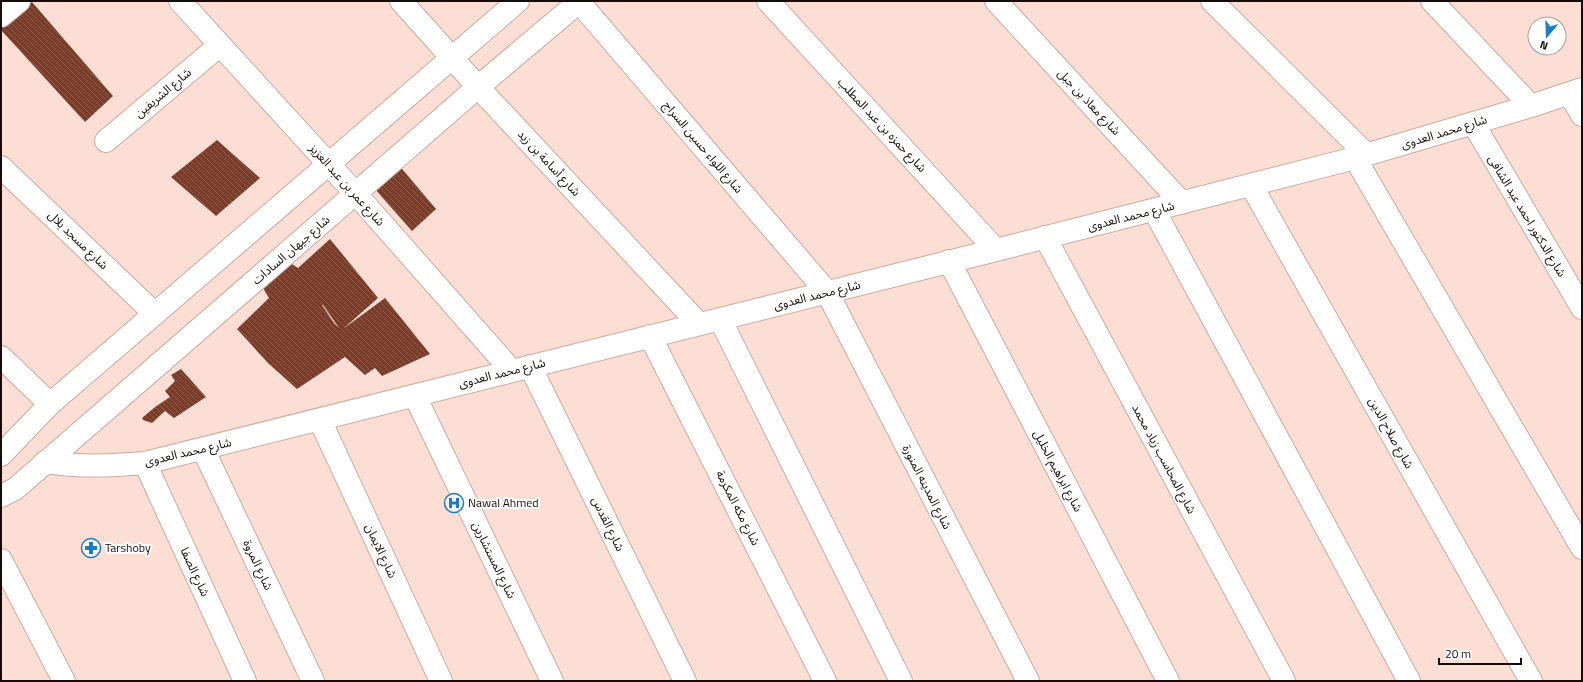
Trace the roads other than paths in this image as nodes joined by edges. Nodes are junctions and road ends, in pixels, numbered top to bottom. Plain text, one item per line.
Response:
1 (19, 1) edge
2 (180, 1) edge
3 (401, 1) edge
4 (518, 1) edge
5 (579, 1) edge
6 (768, 1) edge
7 (996, 1) edge
8 (1212, 1) edge
9 (1432, 1) edge
10 (1, 16) edge
11 (220, 45) junction
12 (452, 58) junction
13 (478, 87) junction
14 (1575, 91) edge
15 (1531, 106) junction
16 (1582, 115) edge
17 (1473, 123) junction
18 (106, 141) dead end
19 (1361, 156) junction
20 (328, 164) junction
21 (1, 167) edge
22 (1251, 185) junction
23 (356, 194) junction
24 (1182, 203) junction
25 (1154, 210) junction
26 (1045, 237) junction
27 (996, 250) junction
28 (949, 261) junction
29 (827, 292) junction
30 (1582, 308) edge
31 (155, 314) junction
32 (709, 321) junction
33 (650, 336) junction
34 (1, 357) edge
35 (521, 369) junction
36 (415, 396) junction
37 (50, 404) junction
38 (320, 420) junction
39 (203, 448) junction
40 (1, 455) edge
41 (45, 462) junction
42 (145, 463) junction
43 (1, 496) edge
44 (1582, 548) edge
45 (1, 560) edge
46 (64, 681) edge
47 (245, 681) edge
48 (313, 681) edge
49 (441, 681) edge
50 (552, 681) edge
51 (685, 681) edge
52 (825, 681) edge
53 (901, 681) edge
54 (1028, 681) edge
55 (1168, 681) edge
56 (1284, 681) edge
57 (1409, 681) edge
58 (1530, 681) edge

1 - 10 street
2 - 11 street, شارع عمر بن عبد العزيز
3 - 12 street, شارع أسامة بن زيد
4 - 12 street
5 - 13 street, شارع جيهان السادات
5 - 29 street, شارع اللواء حسين السراج
6 - 27 street, شارع حمزه بن عبد المطلب
7 - 24 street, شارع معاذ بن جبل
8 - 19 street
9 - 15 street
11 - 18 street, شارع الشريفين
11 - 20 street, شارع عمر بن عبد العزيز
12 - 13 street, شارع أسامة بن زيد
12 - 20 street
13 - 23 street, شارع جيهان السادات
13 - 32 street, شارع أسامة بن زيد
14 - 15 street, شارع محمد العدوى
14 - 16 street
15 - 17 street, شارع محمد العدوى
17 - 19 street, شارع محمد العدوى
17 - 30 street, شارع الدكتور احمد عبد الشافى
19 - 22 street, شارع محمد العدوى
19 - 44 street
20 - 23 street, شارع عمر بن عبد العزيز
20 - 31 street
21 - 31 street, شارع مسجد بلال
22 - 24 street, شارع محمد العدوى
22 - 58 street, شارع صلاح الدين
23 - 35 street, شارع عمر بن عبد العزيز
23 - 41 street, شارع جيهان السادات
24 - 25 street, شارع محمد العدوى
25 - 26 street, شارع محمد العدوى
25 - 57 street
26 - 27 street, شارع محمد العدوى
26 - 56 street, شارع المحاسب زياد محمد
27 - 28 street, شارع محمد العدوى
28 - 29 street, شارع محمد العدوى
28 - 55 street, شارع ابراهيم الخليل
29 - 32 street, شارع محمد العدوى
29 - 54 street, شارع المدينه المنورة
31 - 37 street
32 - 33 street, شارع محمد العدوى
32 - 53 street, شارع أسامة بن زيد
33 - 35 street, شارع محمد العدوى
33 - 52 street, شارع مكه المكرمة
34 - 37 street
35 - 36 street, شارع محمد العدوى
35 - 51 street, شارع القدس
36 - 38 street, شارع محمد العدوى
36 - 50 street, شارع المستشارين
37 - 40 street
38 - 39 street, شارع محمد العدوى
38 - 49 street, شارع الايمان
39 - 42 street, شارع محمد العدوى
39 - 48 street, شارع المروة
41 - 42 street, شارع محمد العدوى
41 - 43 street, شارع جيهان السادات
42 - 47 street, شارع الصفا
45 - 46 street

